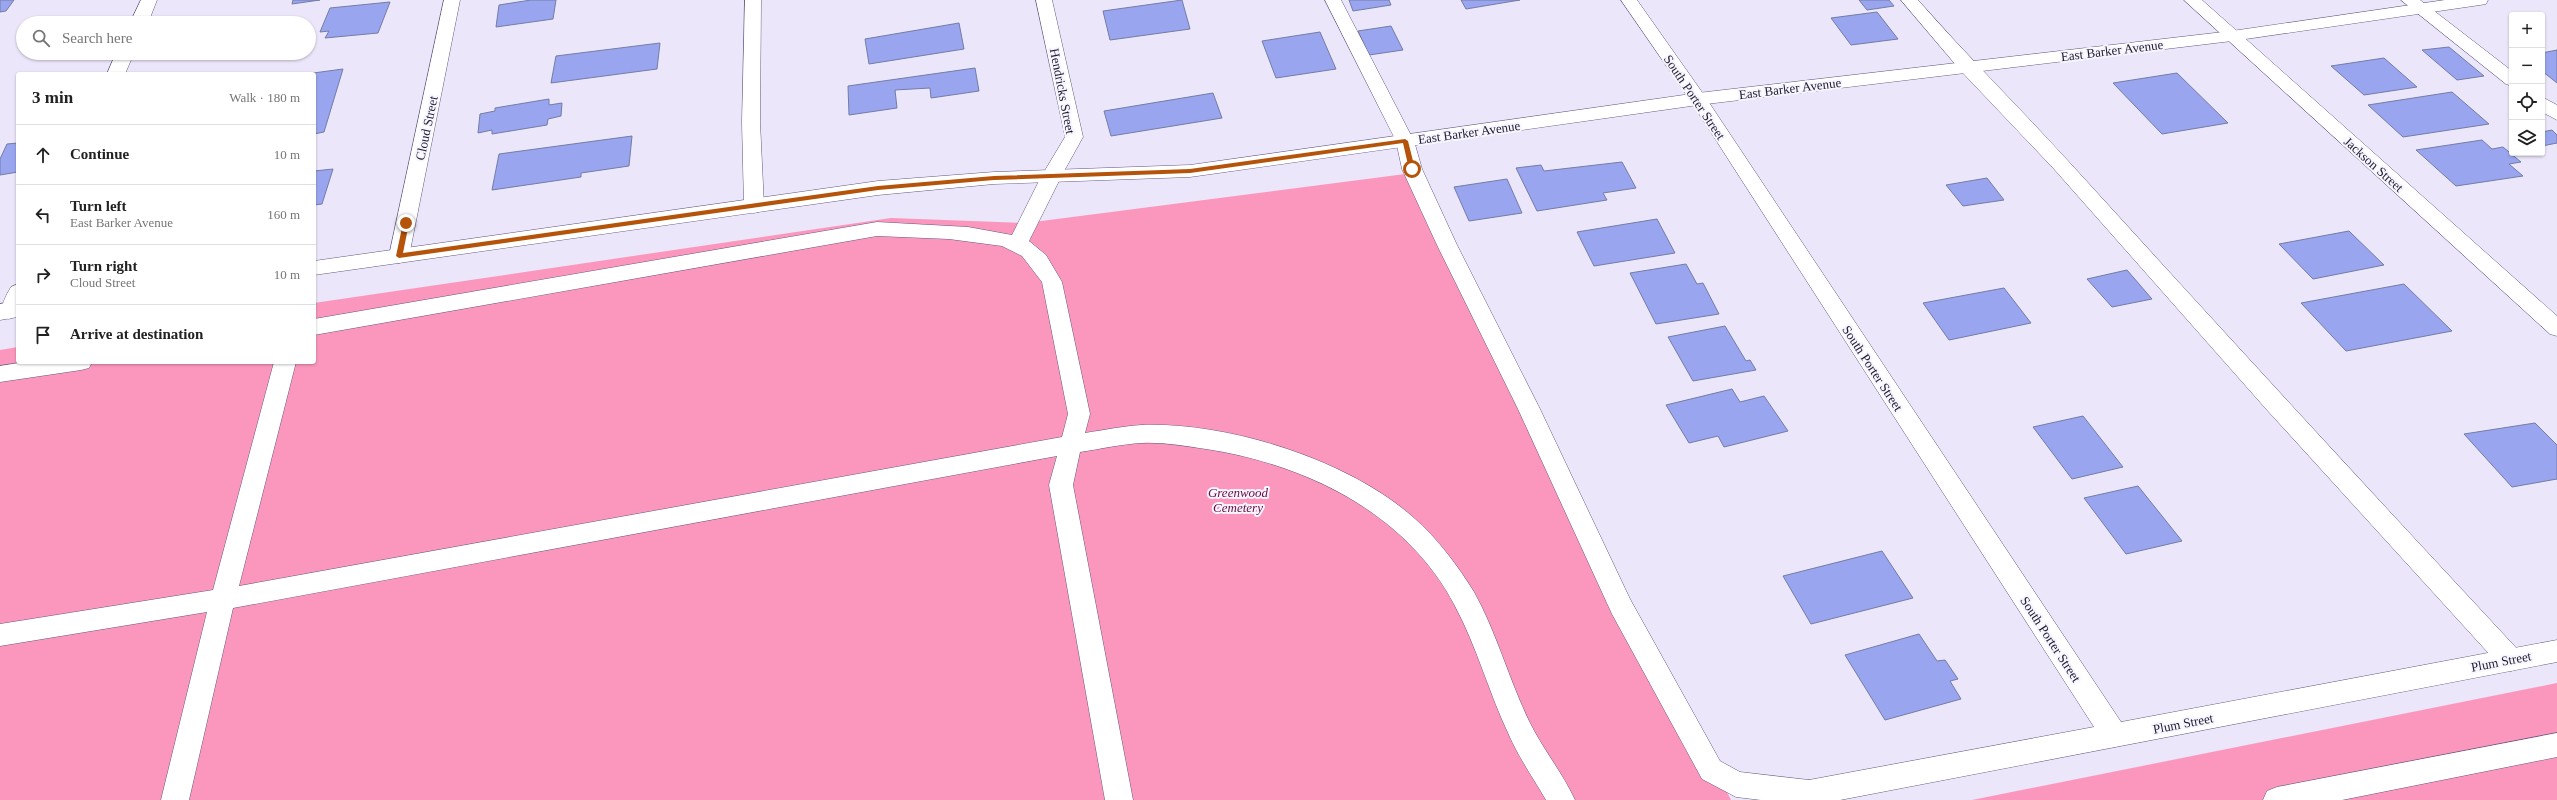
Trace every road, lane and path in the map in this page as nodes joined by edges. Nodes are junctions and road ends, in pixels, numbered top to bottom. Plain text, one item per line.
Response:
1 (149, 0) edge
2 (452, 0) edge
3 (753, 0) edge
4 (1044, 0) edge
5 (1333, 0) edge
6 (1630, 0) edge
7 (1909, 0) edge
8 (2192, 0) edge
9 (2480, 0) edge
10 (2414, 4) edge
11 (142, 16) edge
12 (2232, 36) junction
13 (122, 60) edge
14 (1967, 67) junction
15 (117, 72) edge
16 (2509, 78) edge
17 (1698, 99) junction
18 (2545, 105) edge
19 (2557, 114) edge
20 (1405, 141) junction
21 (1051, 176) junction
22 (754, 206) junction
23 (1018, 244) junction
24 (399, 256) junction
25 (316, 268) edge
26 (16, 296) edge
27 (9, 311) edge
28 (316, 327) edge
29 (2557, 328) edge
30 (67, 364) edge
31 (284, 364) edge
32 (0, 374) edge
33 (1071, 444) junction
34 (223, 599) junction
35 (0, 635) edge
36 (2557, 651) edge
37 (2511, 660) junction
38 (2115, 736) junction
39 (2557, 745) edge
40 (175, 800) edge
41 (1119, 800) edge
42 (1561, 800) edge
43 (2277, 800) edge

1 - 11 street
2 - 24 street, Cloud Street
3 - 22 street
4 - 21 street, Hendricks Street
5 - 20 street, Plum Street
6 - 17 street, South Porter Street
7 - 14 street
8 - 12 street, Jackson Street
9 - 10 street, East Barker Avenue
10 - 12 street, East Barker Avenue
10 - 16 street
12 - 14 street, East Barker Avenue
12 - 29 street, Jackson Street
13 - 15 street
14 - 17 street, East Barker Avenue
14 - 37 street
17 - 20 street, East Barker Avenue
17 - 38 street, South Porter Street
18 - 19 street
20 - 21 street, East Barker Avenue
20 - 38 street, Plum Street
21 - 22 street, East Barker Avenue
21 - 23 street, Hendricks Street
22 - 24 street, East Barker Avenue
23 - 28 street
23 - 33 street
24 - 25 street, East Barker Avenue
26 - 27 street
30 - 32 street
31 - 34 street
33 - 34 street
33 - 41 street
33 - 42 street
34 - 35 street
34 - 40 street
36 - 37 street, Plum Street
37 - 38 street, Plum Street
39 - 43 street

